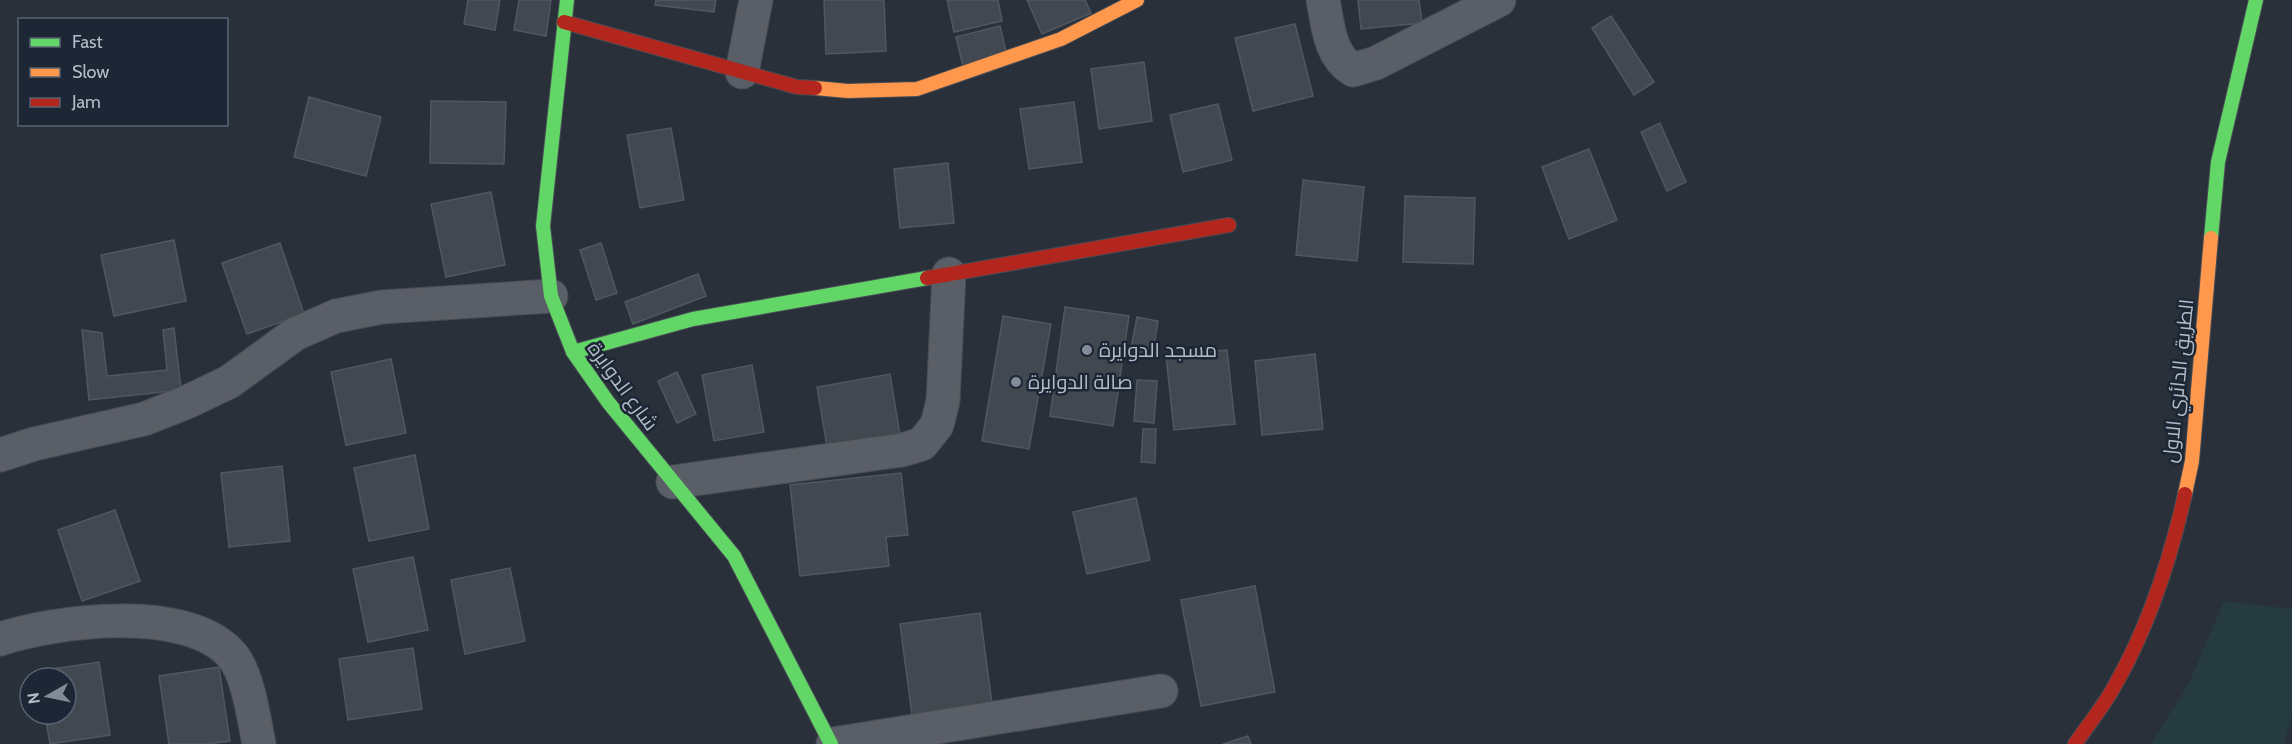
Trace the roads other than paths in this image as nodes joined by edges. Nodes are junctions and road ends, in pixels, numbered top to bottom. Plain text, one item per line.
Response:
1 (567, 0) edge
2 (756, 0) edge
3 (1137, 0) edge
4 (1323, 0) edge
5 (1499, 0) edge
6 (2256, 0) edge
7 (564, 22) junction
8 (742, 72) junction
9 (1229, 225) dead end
10 (949, 274) junction
11 (551, 296) junction
12 (573, 352) junction
13 (0, 455) edge
14 (673, 482) junction
15 (0, 639) edge
16 (1161, 691) dead end
17 (259, 744) edge
18 (832, 744) edge
19 (2075, 744) edge

1 - 7 street, شارع الدوايرة
2 - 8 street
3 - 8 street
4 - 5 street
6 - 19 street, الطريق الدائري الاول
7 - 8 street
7 - 11 street, شارع الدوايرة
9 - 10 street
10 - 12 street
10 - 14 street
11 - 12 street, شارع الدوايرة
11 - 13 street
12 - 14 street, شارع الدوايرة
14 - 18 street, شارع الدوايرة
15 - 17 street
16 - 18 street

